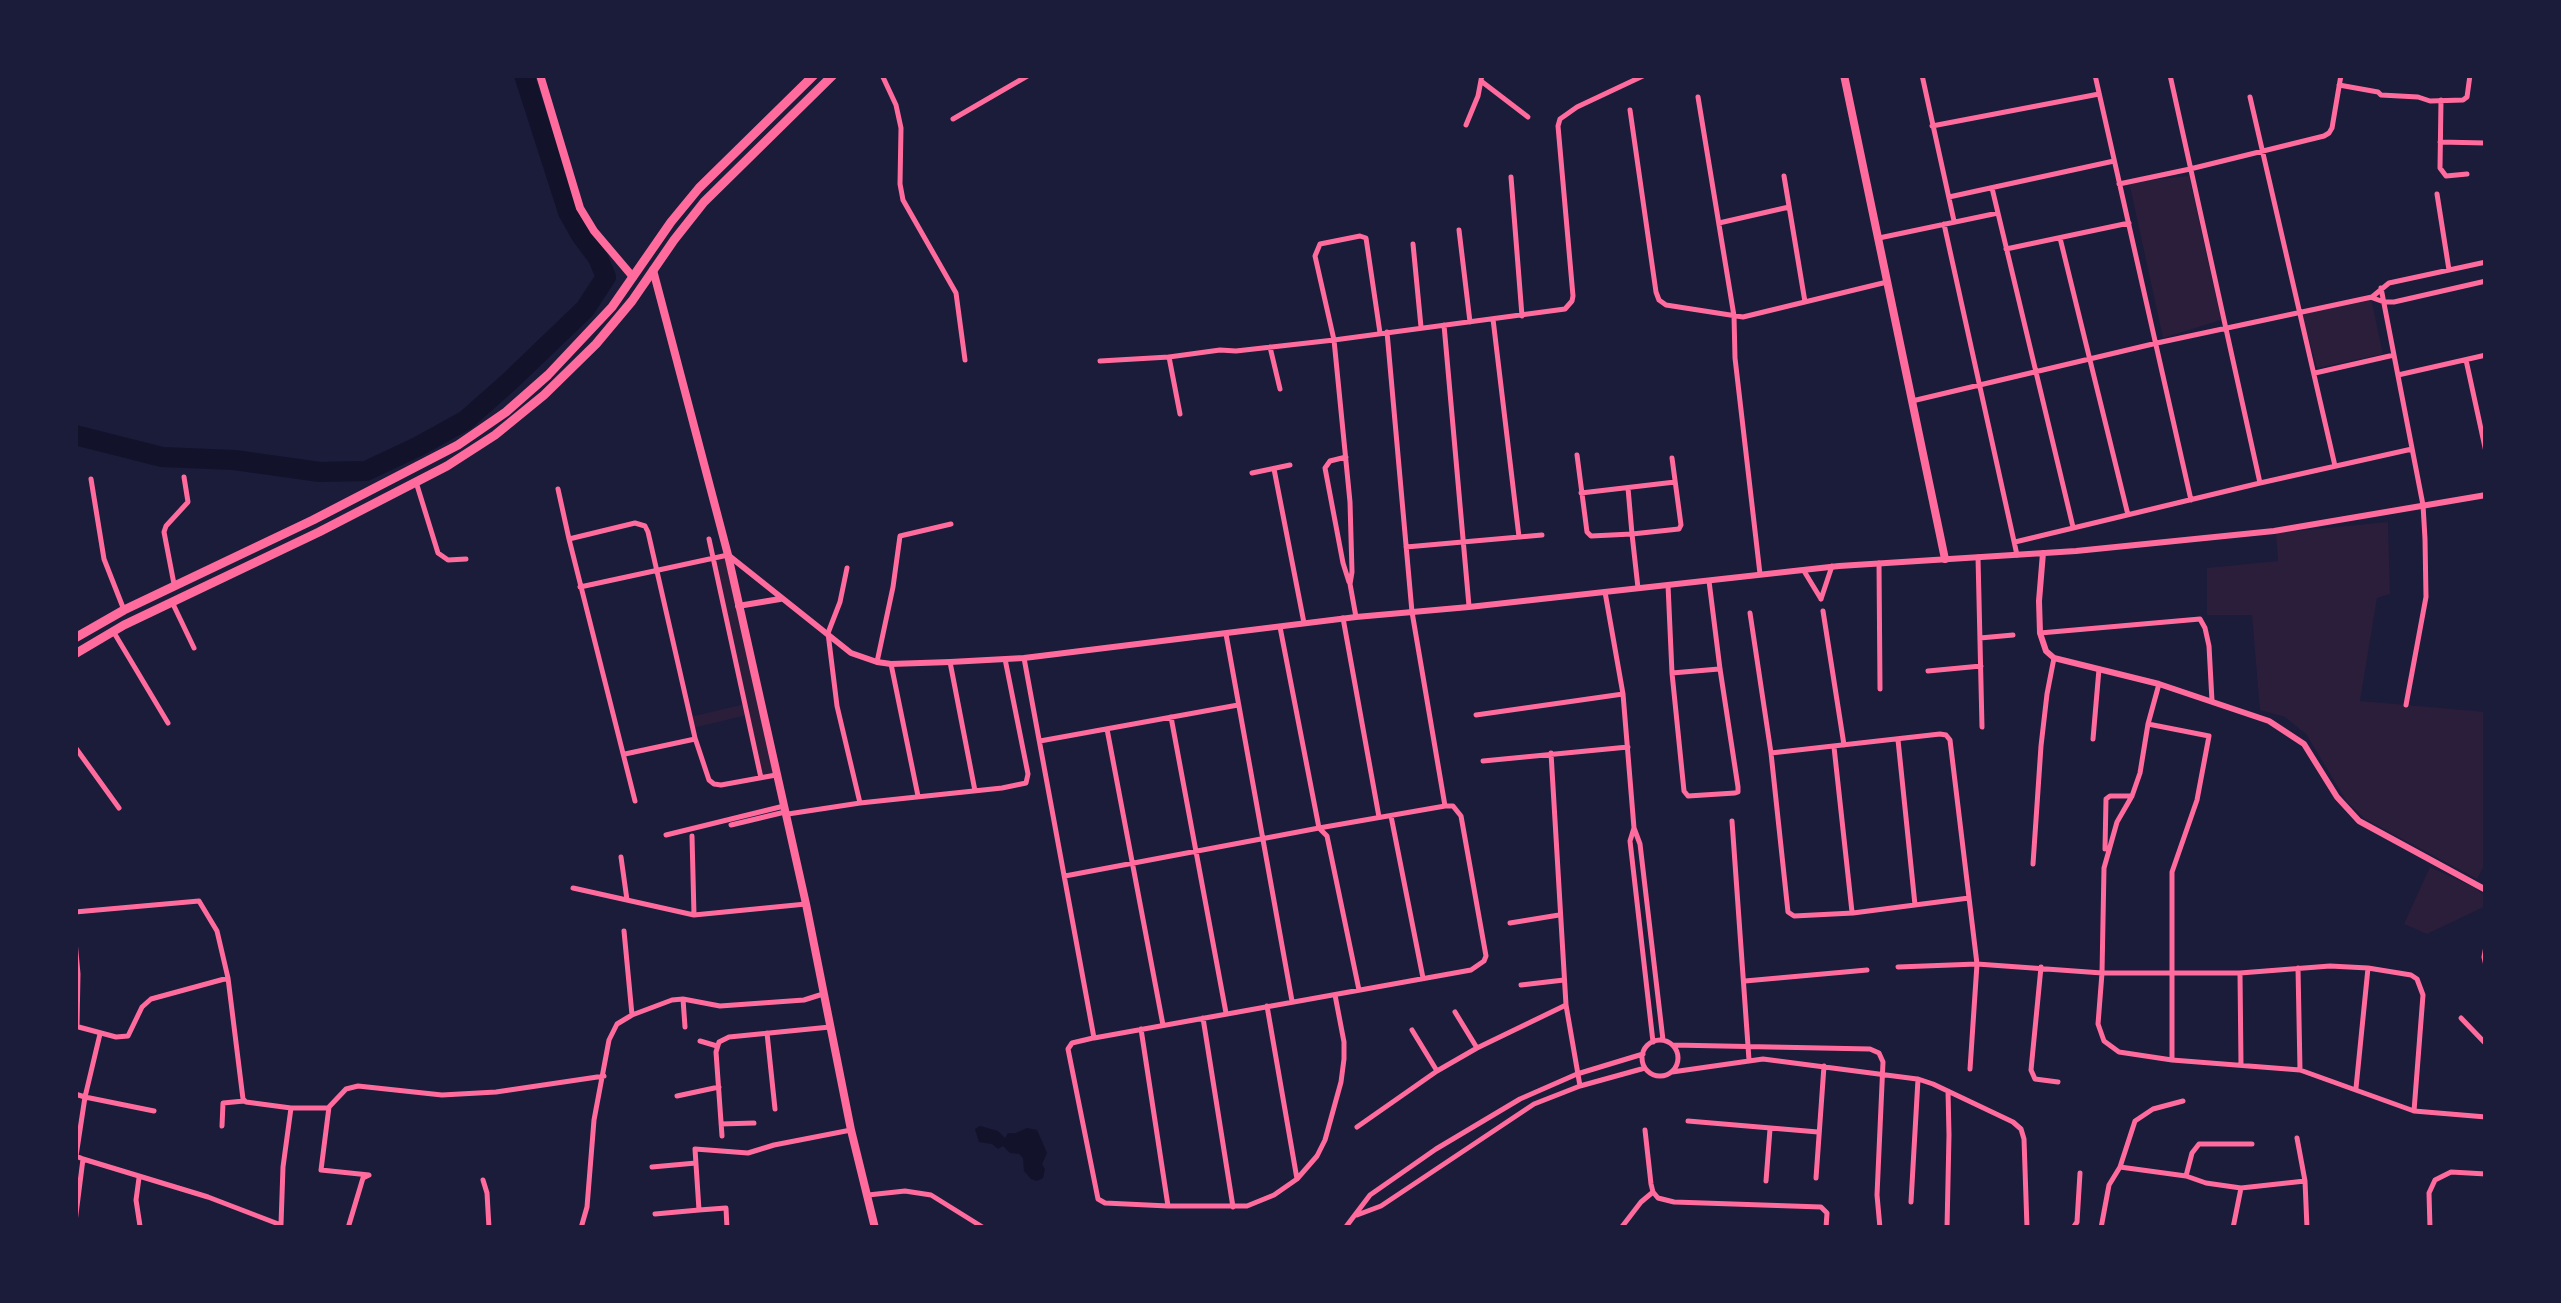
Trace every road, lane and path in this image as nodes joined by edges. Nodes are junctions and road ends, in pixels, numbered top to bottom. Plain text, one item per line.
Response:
1 (540, 75) edge
2 (814, 75) edge
3 (832, 75) edge
4 (882, 75) edge
5 (1029, 75) edge
6 (1645, 75) edge
7 (1844, 75) edge
8 (1922, 75) edge
9 (2095, 75) edge
10 (2170, 75) edge
11 (2340, 75) edge
12 (2470, 75) edge
13 (1482, 78) edge
14 (2340, 86) junction
15 (2099, 94) junction
16 (1698, 96) dead end
17 (2250, 97) dead end
18 (2442, 100) junction
19 (1630, 110) dead end
20 (1528, 117) dead end
21 (954, 119) dead end
22 (1466, 125) dead end
23 (1932, 126) junction
24 (756, 130) junction
25 (766, 140) junction
26 (2440, 142) junction
27 (2485, 143) edge
28 (2263, 152) junction
29 (2114, 161) junction
30 (2190, 170) junction
31 (2467, 174) dead end
32 (1784, 176) dead end
33 (1511, 177) dead end
34 (2120, 184) junction
35 (1992, 188) junction
36 (2438, 194) dead end
37 (1949, 197) junction
38 (1789, 207) junction
39 (1998, 213) junction
40 (1954, 222) junction
41 (1719, 223) junction
42 (1944, 224) junction
43 (2128, 224) junction
44 (1459, 230) dead end
45 (1878, 238) junction
46 (2060, 238) junction
47 (1413, 244) dead end
48 (2006, 249) junction
49 (2486, 262) edge
50 (653, 270) junction
51 (2449, 270) junction
52 (633, 277) junction
53 (2486, 281) edge
54 (1887, 282) junction
55 (2381, 288) junction
56 (2372, 297) junction
57 (1805, 302) junction
58 (2384, 302) junction
59 (2300, 312) junction
60 (1522, 316) junction
61 (1734, 316) junction
62 (1493, 320) junction
63 (1470, 322) junction
64 (1444, 325) junction
65 (1421, 327) junction
66 (2226, 327) junction
67 (1384, 332) junction
68 (1334, 340) junction
69 (2157, 342) junction
70 (1270, 347) junction
71 (2394, 355) junction
72 (2486, 355) edge
73 (1169, 357) junction
74 (2091, 358) junction
75 (964, 360) dead end
76 (2466, 360) junction
77 (1100, 362) dead end
78 (2035, 372) junction
79 (2315, 374) junction
80 (2398, 375) junction
81 (1979, 385) junction
82 (1280, 389) dead end
83 (1912, 401) junction
84 (1180, 414) dead end
85 (2412, 449) junction
86 (2486, 452) edge
87 (1577, 455) dead end
88 (1346, 457) junction
89 (1672, 458) dead end
90 (1290, 465) dead end
91 (2335, 466) junction
92 (1274, 469) junction
93 (1252, 473) dead end
94 (184, 477) dead end
95 (91, 480) dead end
96 (416, 482) junction
97 (1675, 482) junction
98 (2260, 483) junction
99 (1628, 488) junction
100 (558, 489) dead end
101 (1581, 493) junction
102 (2486, 495) edge
103 (2191, 500) junction
104 (2422, 505) junction
105 (2128, 515) junction
106 (313, 520) junction
107 (951, 524) dead end
108 (2072, 528) junction
109 (319, 532) junction
110 (1542, 534) dead end
111 (1632, 534) junction
112 (1519, 537) junction
113 (569, 539) junction
114 (709, 539) dead end
115 (1465, 542) junction
116 (2015, 542) junction
117 (1406, 547) junction
118 (2044, 553) junction
119 (728, 555) junction
120 (2017, 555) junction
121 (1978, 557) junction
122 (712, 558) junction
123 (466, 559) dead end
124 (1945, 559) junction
125 (1878, 563) junction
126 (1832, 566) junction
127 (847, 568) dead end
128 (658, 570) junction
129 (1803, 570) junction
130 (1760, 575) junction
131 (1709, 581) junction
132 (1350, 584) junction
133 (1668, 585) junction
134 (175, 586) junction
135 (580, 588) junction
136 (1638, 588) junction
137 (1605, 592) junction
138 (781, 599) junction
139 (172, 601) junction
140 (738, 606) junction
141 (1470, 607) junction
142 (124, 610) junction
143 (1823, 611) dead end
144 (1412, 612) junction
145 (1750, 613) dead end
146 (1356, 616) junction
147 (1344, 618) junction
148 (1304, 624) junction
149 (1280, 627) junction
150 (112, 631) junction
151 (2040, 632) junction
152 (828, 633) junction
153 (1226, 634) junction
154 (2012, 636) dead end
155 (75, 638) edge
156 (1980, 638) junction
157 (194, 648) dead end
158 (75, 654) edge
159 (1024, 658) junction
160 (2054, 658) junction
161 (1005, 659) junction
162 (876, 662) junction
163 (950, 662) junction
164 (891, 664) junction
165 (1981, 666) junction
166 (1720, 668) junction
167 (2098, 669) junction
168 (1928, 670) dead end
169 (1672, 673) junction
170 (2159, 684) junction
171 (1880, 688) dead end
172 (1624, 694) junction
173 (2212, 702) junction
174 (1238, 705) junction
175 (2406, 705) dead end
176 (1476, 715) dead end
177 (1171, 717) junction
178 (168, 723) dead end
179 (2148, 724) junction
180 (1982, 727) dead end
181 (1106, 729) junction
182 (695, 739) junction
183 (2093, 739) dead end
184 (1898, 740) junction
185 (1040, 742) junction
186 (1834, 746) junction
187 (1844, 746) junction
188 (75, 747) edge
189 (1628, 747) junction
190 (1550, 753) junction
191 (1771, 753) junction
192 (625, 754) junction
193 (1483, 760) dead end
194 (777, 774) junction
195 (761, 778) junction
196 (975, 791) junction
197 (918, 796) junction
198 (2132, 796) junction
199 (636, 801) dead end
200 (860, 803) junction
201 (1445, 806) junction
202 (119, 808) dead end
203 (785, 811) junction
204 (1391, 816) junction
205 (1379, 818) junction
206 (1732, 821) dead end
207 (732, 826) dead end
208 (1319, 828) junction
209 (1634, 828) junction
210 (666, 835) dead end
211 (692, 836) dead end
212 (1261, 839) junction
213 (1197, 851) junction
214 (622, 856) dead end
215 (2106, 856) junction
216 (1132, 864) junction
217 (2032, 864) dead end
218 (1064, 876) junction
219 (573, 888) dead end
220 (2486, 890) edge
221 (1969, 898) junction
222 (626, 900) junction
223 (806, 904) junction
224 (1915, 906) junction
225 (75, 912) edge
226 (1852, 914) junction
227 (694, 915) junction
228 (1560, 915) junction
229 (1510, 923) dead end
230 (624, 931) dead end
231 (75, 940) edge
232 (2486, 946) edge
233 (1976, 964) junction
234 (2486, 966) edge
235 (1898, 967) dead end
236 (2040, 968) junction
237 (2298, 968) junction
238 (2368, 968) junction
239 (1867, 970) dead end
240 (2172, 972) junction
241 (2102, 973) junction
242 (2240, 973) junction
243 (228, 978) junction
244 (1423, 978) junction
245 (1564, 980) junction
246 (1745, 981) junction
247 (1521, 984) dead end
248 (1359, 990) junction
249 (824, 994) junction
250 (1335, 994) junction
251 (683, 999) junction
252 (1292, 1001) junction
253 (1566, 1004) junction
254 (1267, 1006) junction
255 (1455, 1012) dead end
256 (1226, 1013) junction
257 (632, 1015) junction
258 (1203, 1018) junction
259 (2461, 1018) dead end
260 (1163, 1025) junction
261 (76, 1027) edge
262 (685, 1027) dead end
263 (830, 1027) junction
264 (1141, 1029) junction
265 (1412, 1030) dead end
266 (100, 1034) junction
267 (768, 1034) junction
268 (1094, 1038) junction
269 (1663, 1040) junction
270 (700, 1041) dead end
271 (1653, 1042) junction
272 (2486, 1044) edge
273 (1673, 1045) junction
274 (717, 1046) junction
275 (1749, 1046) junction
276 (1477, 1048) junction
277 (1643, 1054) junction
278 (1749, 1060) junction
279 (2172, 1060) junction
280 (1824, 1066) junction
281 (2241, 1066) junction
282 (1645, 1068) junction
283 (1970, 1069) dead end
284 (1437, 1070) junction
285 (2300, 1070) junction
286 (1672, 1072) junction
287 (1576, 1074) junction
288 (1882, 1074) junction
289 (604, 1076) junction
290 (1918, 1079) junction
291 (2058, 1082) dead end
292 (1580, 1086) junction
293 (719, 1088) junction
294 (2356, 1088) junction
295 (1948, 1091) junction
296 (75, 1094) edge
297 (677, 1096) dead end
298 (85, 1097) junction
299 (244, 1101) junction
300 (2183, 1101) dead end
301 (292, 1108) junction
302 (329, 1108) junction
303 (775, 1108) dead end
304 (2414, 1110) junction
305 (154, 1111) dead end
306 (2486, 1117) edge
307 (1688, 1121) dead end
308 (754, 1123) dead end
309 (721, 1124) junction
310 (222, 1126) dead end
311 (1357, 1127) dead end
312 (1770, 1129) junction
313 (851, 1130) junction
314 (1645, 1130) dead end
315 (1818, 1132) junction
316 (722, 1136) dead end
317 (2297, 1138) dead end
318 (2252, 1144) dead end
319 (78, 1157) edge
320 (696, 1163) junction
321 (652, 1167) dead end
322 (2120, 1167) junction
323 (2080, 1172) dead end
324 (2486, 1174) edge
325 (2186, 1176) junction
326 (138, 1178) junction
327 (1816, 1178) dead end
328 (1297, 1179) junction
329 (483, 1180) dead end
330 (1766, 1181) dead end
331 (2304, 1181) junction
332 (76, 1186) edge
333 (2240, 1188) junction
334 (1653, 1192) junction
335 (868, 1195) junction
336 (1912, 1202) dead end
337 (1168, 1206) junction
338 (1233, 1207) junction
339 (699, 1210) junction
340 (655, 1214) dead end
341 (1354, 1216) junction
342 (75, 1222) edge
343 (140, 1226) dead end
344 (281, 1226) edge
345 (348, 1228) edge
346 (489, 1228) edge
347 (581, 1228) edge
348 (726, 1228) edge
349 (875, 1228) edge
350 (984, 1228) edge
351 (1345, 1228) edge
352 (1621, 1228) edge
353 (1826, 1228) edge
354 (1880, 1228) edge
355 (1947, 1228) edge
356 (2026, 1228) edge
357 (2073, 1228) edge
358 (2101, 1228) edge
359 (2233, 1228) edge
360 (2307, 1228) edge
361 (2430, 1228) edge

1 - 52 main road
2 - 24 highway
3 - 25 highway
4 - 75 street
5 - 21 street
6 - 60 street
7 - 45 main road
8 - 23 street
9 - 15 street
10 - 30 street
11 - 14 street
12 - 18 street
13 - 20 street
13 - 22 street
14 - 18 street
14 - 28 street
15 - 23 street
15 - 29 street
16 - 41 street
17 - 28 street
18 - 26 street
19 - 61 street
23 - 37 street
24 - 25 highway
24 - 52 highway
25 - 50 highway
26 - 27 street
26 - 31 street
28 - 30 street
28 - 59 street
29 - 34 street
29 - 35 street
30 - 34 street
30 - 66 street
32 - 38 street
33 - 60 street
34 - 43 street
35 - 37 street
35 - 39 street
36 - 51 street
37 - 40 street
38 - 41 street
38 - 57 street
39 - 40 street
39 - 48 street
40 - 42 street
41 - 61 street
42 - 45 street
42 - 81 street
43 - 46 street
43 - 69 street
44 - 63 street
45 - 54 main road
46 - 48 street
46 - 74 street
47 - 65 street
48 - 78 street
49 - 51 street
50 - 96 highway
50 - 119 main road
51 - 55 street
52 - 106 highway
53 - 58 street
54 - 57 street
54 - 83 main road
55 - 56 street
55 - 58 street
56 - 58 street
56 - 59 street
57 - 61 street
58 - 71 street
59 - 66 street
59 - 79 street
60 - 62 street
61 - 130 street
62 - 63 street
62 - 112 street
63 - 64 street
64 - 65 street
64 - 115 street
65 - 67 street
66 - 69 street
66 - 98 street
67 - 68 street
67 - 68 street
67 - 117 street
68 - 70 street
68 - 88 street
69 - 74 street
69 - 103 street
70 - 73 street
70 - 82 street
71 - 79 street
71 - 80 street
72 - 76 street
73 - 77 street
73 - 84 street
74 - 78 street
74 - 105 street
76 - 80 street
76 - 86 street
78 - 81 street
78 - 108 street
79 - 91 street
80 - 85 street
81 - 83 street
81 - 116 street
83 - 124 main road
85 - 91 street
85 - 104 street
87 - 101 street
88 - 132 street
88 - 132 street
89 - 97 street
90 - 92 street
91 - 98 street
92 - 93 street
92 - 148 street
94 - 134 street
95 - 142 street
96 - 109 highway
96 - 123 street
97 - 99 street
97 - 111 street
98 - 103 street
99 - 101 street
99 - 111 street
100 - 113 street
101 - 111 street
102 - 104 street
103 - 105 street
104 - 118 street
104 - 175 street
105 - 108 street
106 - 109 highway
106 - 134 highway
107 - 162 street
108 - 116 street
109 - 139 highway
110 - 112 street
111 - 136 street
112 - 115 street
113 - 128 street
113 - 135 street
114 - 122 street
115 - 117 street
115 - 141 street
116 - 120 street
117 - 144 street
118 - 120 street
118 - 151 street
119 - 122 street
119 - 138 street
119 - 140 main road
120 - 121 street
121 - 124 street
121 - 156 street
122 - 128 street
122 - 195 street
124 - 125 street
125 - 126 street
125 - 171 street
126 - 129 street
126 - 129 street
127 - 152 street
128 - 135 street
128 - 182 street
129 - 130 street
130 - 131 street
131 - 133 street
131 - 166 street
132 - 146 street
133 - 136 street
133 - 169 street
134 - 142 highway
135 - 192 street
136 - 137 street
137 - 141 street
137 - 172 street
138 - 140 street
138 - 152 street
139 - 150 highway
139 - 157 street
140 - 194 main road
141 - 144 street
142 - 155 highway
143 - 187 street
144 - 146 street
144 - 201 street
145 - 191 street
146 - 147 street
147 - 148 street
147 - 205 street
148 - 149 street
149 - 153 street
149 - 208 street
150 - 158 highway
150 - 178 street
151 - 160 street
151 - 173 street
152 - 162 street
152 - 200 street
153 - 159 street
153 - 174 street
154 - 156 street
156 - 165 street
159 - 161 street
159 - 185 street
160 - 167 street
160 - 217 street
161 - 163 street
161 - 196 street
162 - 164 street
163 - 164 street
163 - 196 street
164 - 197 street
165 - 168 street
165 - 180 street
166 - 169 street
166 - 169 street
167 - 170 street
167 - 183 street
170 - 173 street
170 - 179 street
172 - 176 street
172 - 189 street
173 - 220 street
174 - 177 street
174 - 212 street
177 - 181 street
177 - 213 street
179 - 198 street
179 - 240 street
181 - 185 street
181 - 216 street
182 - 192 street
182 - 195 street
184 - 187 street
184 - 221 street
184 - 224 street
185 - 218 street
186 - 187 street
186 - 191 street
186 - 226 street
188 - 202 street
189 - 190 street
189 - 209 street
190 - 193 street
190 - 228 street
191 - 226 street
192 - 199 street
194 - 195 street
194 - 203 main road
196 - 197 street
197 - 200 street
198 - 215 street
198 - 215 street
200 - 203 street
201 - 204 street
201 - 244 street
203 - 207 street
203 - 210 street
203 - 223 main road
204 - 205 street
204 - 244 street
205 - 208 street
206 - 246 street
208 - 212 street
208 - 248 street
209 - 269 street
209 - 271 street
211 - 227 street
212 - 213 street
212 - 252 street
213 - 216 street
213 - 256 street
214 - 222 street
215 - 241 street
216 - 218 street
216 - 260 street
218 - 268 street
219 - 222 street
221 - 224 street
221 - 233 street
222 - 227 street
223 - 227 street
223 - 249 main road
224 - 226 street
225 - 243 street
228 - 229 street
228 - 245 street
230 - 257 street
231 - 261 street
232 - 234 street
233 - 235 street
233 - 236 street
233 - 283 street
236 - 241 street
236 - 291 street
237 - 238 street
237 - 242 street
237 - 285 street
238 - 294 street
238 - 304 street
239 - 246 street
240 - 241 street
240 - 242 street
240 - 279 street
241 - 279 street
242 - 281 street
243 - 266 street
243 - 299 street
244 - 248 street
245 - 247 street
245 - 253 street
246 - 275 street
248 - 250 street
249 - 251 street
249 - 263 main road
250 - 252 street
250 - 328 street
251 - 257 street
251 - 262 street
252 - 254 street
253 - 276 street
253 - 287 street
254 - 256 street
254 - 328 street
255 - 276 street
256 - 258 street
257 - 289 street
258 - 260 street
258 - 338 street
259 - 272 street
260 - 264 street
261 - 266 street
263 - 267 street
263 - 313 main road
264 - 268 street
264 - 337 street
265 - 284 street
266 - 298 street
267 - 274 street
267 - 303 street
268 - 337 street
269 - 271 street
269 - 273 street
270 - 274 street
271 - 277 street
273 - 275 street
273 - 286 street
274 - 293 street
275 - 278 street
275 - 288 street
276 - 284 street
277 - 282 street
277 - 287 street
278 - 280 street
278 - 286 street
279 - 281 street
280 - 288 street
280 - 315 street
281 - 285 street
282 - 286 street
282 - 292 street
284 - 311 street
285 - 294 street
287 - 292 street
287 - 341 street
288 - 290 street
288 - 354 street
289 - 302 street
289 - 347 street
290 - 295 street
290 - 336 street
292 - 341 street
293 - 297 street
293 - 309 street
294 - 304 street
295 - 355 street
295 - 356 street
296 - 298 street
298 - 305 street
298 - 319 street
299 - 301 street
299 - 310 street
300 - 322 street
301 - 302 street
301 - 344 street
302 - 345 street
304 - 306 street
307 - 312 street
308 - 309 street
309 - 316 street
312 - 315 street
312 - 330 street
313 - 320 street
313 - 335 main road
314 - 334 street
315 - 327 street
317 - 331 street
318 - 325 street
319 - 326 street
319 - 332 street
320 - 321 street
320 - 339 street
322 - 325 street
322 - 358 street
323 - 357 street
324 - 361 street
325 - 333 street
326 - 343 street
326 - 344 street
328 - 338 street
329 - 346 street
331 - 333 street
331 - 360 street
332 - 342 street
333 - 359 street
334 - 352 street
334 - 353 street
335 - 349 main road
335 - 350 street
337 - 338 street
339 - 340 street
339 - 348 street
341 - 351 street

